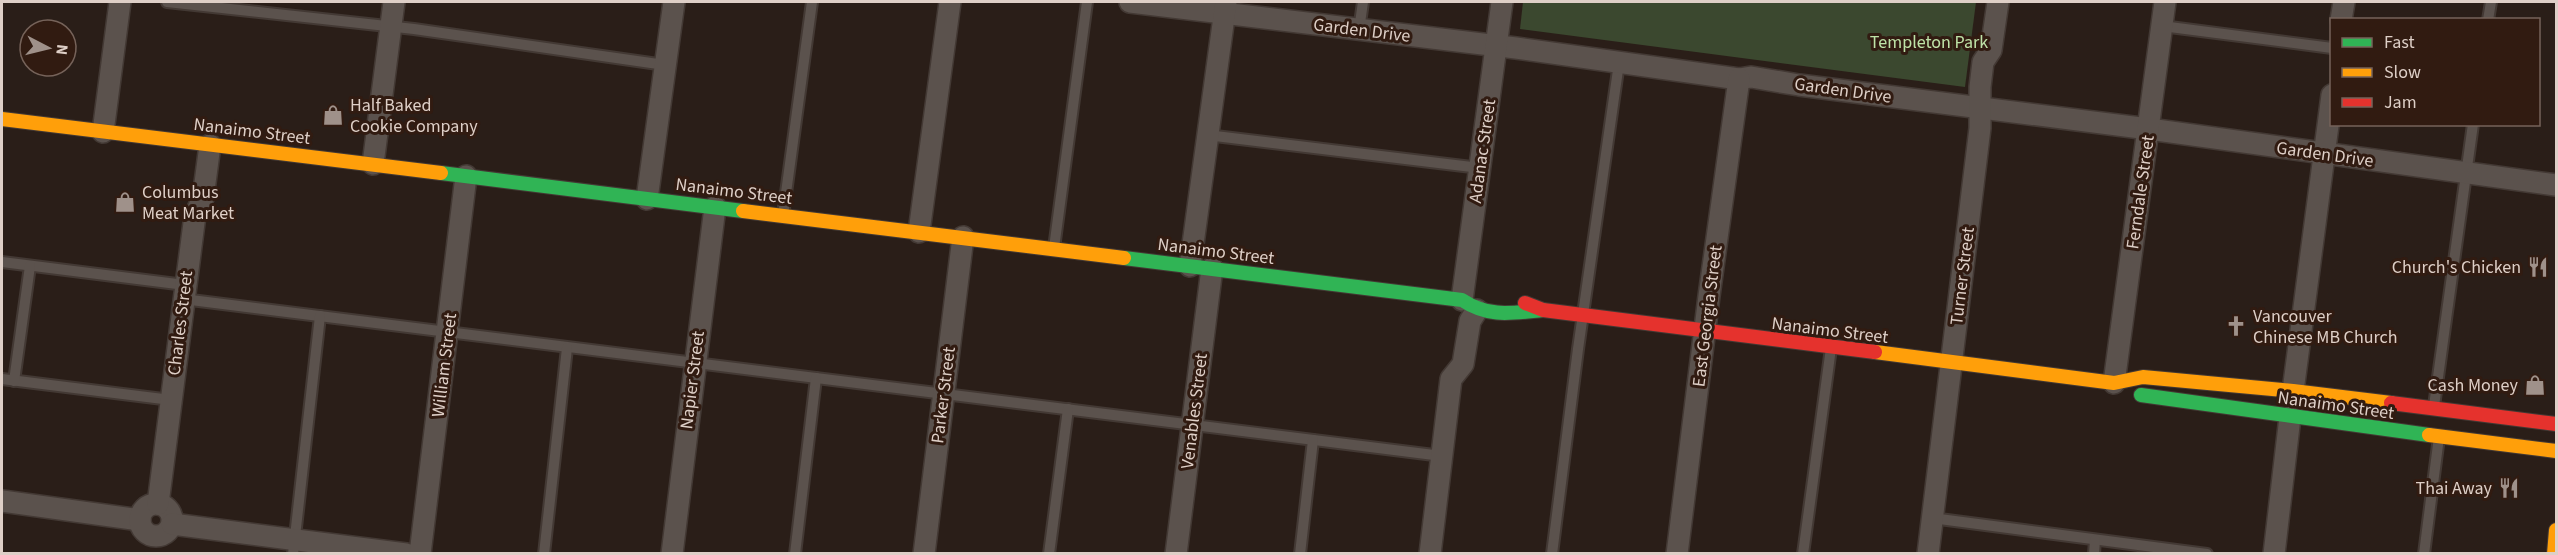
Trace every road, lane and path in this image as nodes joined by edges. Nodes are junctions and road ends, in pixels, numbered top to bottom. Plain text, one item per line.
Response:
1 (120, 2) edge
2 (167, 2) edge
3 (394, 2) edge
4 (674, 2) edge
5 (812, 2) edge
6 (951, 2) edge
7 (1087, 2) edge
8 (1130, 2) edge
9 (1363, 2) edge
10 (1502, 2) edge
11 (1998, 2) edge
12 (2165, 2) edge
13 (2344, 2) edge
14 (2491, 2) edge
15 (1225, 8) edge
16 (2341, 18) edge
17 (2488, 18) edge
18 (2162, 26) junction
19 (391, 28) junction
20 (1359, 30) junction
21 (1496, 46) junction
22 (2330, 48) edge
23 (1619, 63) junction
24 (665, 65) junction
25 (1739, 79) junction
26 (2330, 103) edge
27 (1980, 107) junction
28 (2, 119) edge
29 (2473, 126) edge
30 (2149, 129) junction
31 (103, 132) junction
32 (1207, 135) junction
33 (210, 145) junction
34 (2324, 154) junction
35 (373, 164) junction
36 (1480, 168) junction
37 (2466, 173) junction
38 (465, 176) junction
39 (2556, 185) edge
40 (647, 199) junction
41 (715, 207) junction
42 (783, 215) junction
43 (919, 232) junction
44 (963, 237) junction
45 (1054, 249) junction
46 (2, 262) edge
47 (30, 266) junction
48 (1190, 266) junction
49 (1212, 268) junction
50 (184, 292) junction
51 (1509, 297) dead end
52 (1473, 301) junction
53 (1543, 310) junction
54 (1583, 315) junction
55 (320, 316) junction
56 (1704, 332) junction
57 (447, 333) junction
58 (567, 348) junction
59 (1831, 348) junction
60 (694, 363) junction
61 (1951, 363) junction
62 (816, 378) junction
63 (2, 379) edge
64 (15, 381) junction
65 (2114, 382) junction
66 (2293, 390) junction
67 (943, 393) junction
68 (171, 400) junction
69 (2433, 408) junction
70 (1068, 409) junction
71 (2290, 417) junction
72 (1192, 424) junction
73 (2556, 424) edge
74 (2439, 437) junction
75 (1314, 440) junction
76 (2556, 451) edge
77 (1442, 456) junction
78 (2, 501) edge
79 (158, 504) junction
80 (1932, 518) junction
81 (140, 520) junction
82 (172, 524) junction
83 (2556, 530) edge
84 (2095, 540) junction
85 (153, 545) edge
86 (294, 547) edge
87 (406, 554) edge
88 (420, 554) edge
89 (544, 554) edge
90 (672, 554) edge
91 (795, 554) edge
92 (924, 554) edge
93 (1049, 554) edge
94 (1176, 554) edge
95 (1300, 554) edge
96 (1430, 554) edge
97 (1552, 554) edge
98 (1677, 554) edge
99 (1803, 554) edge
100 (1928, 554) edge
101 (2094, 554) edge
102 (2207, 554) edge
103 (2274, 554) edge
104 (2424, 554) edge
105 (2554, 554) edge

1 - 31 street
2 - 19 lane
3 - 19 street
4 - 24 street
5 - 42 lane
6 - 43 street
7 - 45 lane
8 - 15 street, Garden Drive
9 - 20 lane
10 - 21 street, Adanac Street
11 - 27 street, Turner Street
12 - 18 street, Ferndale Street
13 - 16 street
14 - 17 lane
15 - 20 street, Garden Drive
15 - 32 street
18 - 22 lane
18 - 30 street, Ferndale Street
19 - 24 lane
19 - 35 street
20 - 21 street, Garden Drive
21 - 23 street, Garden Drive
21 - 36 street, Adanac Street
23 - 25 street, Garden Drive
23 - 54 lane
24 - 40 street
25 - 27 street, Garden Drive
25 - 56 street, East Georgia Street
26 - 34 street
27 - 30 street, Garden Drive
27 - 61 street, Turner Street
28 - 31 main road, Nanaimo Street
29 - 37 lane
30 - 34 street, Garden Drive
30 - 65 street, Ferndale Street
31 - 33 main road, Nanaimo Street
32 - 36 lane
32 - 48 street
33 - 35 main road, Nanaimo Street
33 - 50 street, Charles Street
34 - 37 street, Garden Drive
34 - 66 street
35 - 38 main road, Nanaimo Street
36 - 52 street, Adanac Street
37 - 39 street, Garden Drive
37 - 69 lane
38 - 40 main road, Nanaimo Street
38 - 57 street, William Street
40 - 41 main road, Nanaimo Street
41 - 42 main road, Nanaimo Street
41 - 60 street, Napier Street
42 - 43 main road, Nanaimo Street
43 - 44 main road, Nanaimo Street
44 - 45 main road, Nanaimo Street
44 - 67 street, Parker Street
45 - 48 main road, Nanaimo Street
46 - 47 lane
47 - 50 lane
47 - 64 lane
48 - 49 main road, Nanaimo Street
49 - 52 main road, Nanaimo Street
49 - 72 street, Venables Street
50 - 55 lane
50 - 68 street, Charles Street
51 - 53 main road, Nanaimo Street
52 - 53 main road, Nanaimo Street
52 - 77 street, Adanac Street
53 - 54 main road, Nanaimo Street
54 - 56 main road, Nanaimo Street
54 - 97 lane
55 - 57 lane
55 - 86 lane
56 - 59 main road, Nanaimo Street
56 - 98 street, East Georgia Street
57 - 58 lane
57 - 88 street, William Street
58 - 60 lane
58 - 89 lane
59 - 61 main road, Nanaimo Street
59 - 99 lane
60 - 62 lane
60 - 90 street, Napier Street
61 - 65 main road, Nanaimo Street
61 - 80 street, Turner Street
62 - 67 lane
62 - 91 lane
63 - 64 lane
64 - 68 lane
65 - 66 main road, Nanaimo Street
65 - 71 main road, Nanaimo Street
66 - 69 main road, Nanaimo Street
67 - 70 lane
67 - 92 street, Parker Street
68 - 79 street, Charles Street
69 - 73 main road, Nanaimo Street
70 - 72 lane
70 - 93 lane
71 - 74 main road, Nanaimo Street
71 - 103 street
72 - 75 lane
72 - 94 street, Venables Street
74 - 76 main road, Nanaimo Street
74 - 104 lane
75 - 77 lane
75 - 95 lane
77 - 96 street, Adanac Street
78 - 81 street
79 - 81 street
79 - 82 street
80 - 84 lane
80 - 100 street, Turner Street
81 - 85 street
82 - 85 street
82 - 86 street
83 - 105 main road
84 - 101 lane
84 - 102 lane
86 - 87 street

